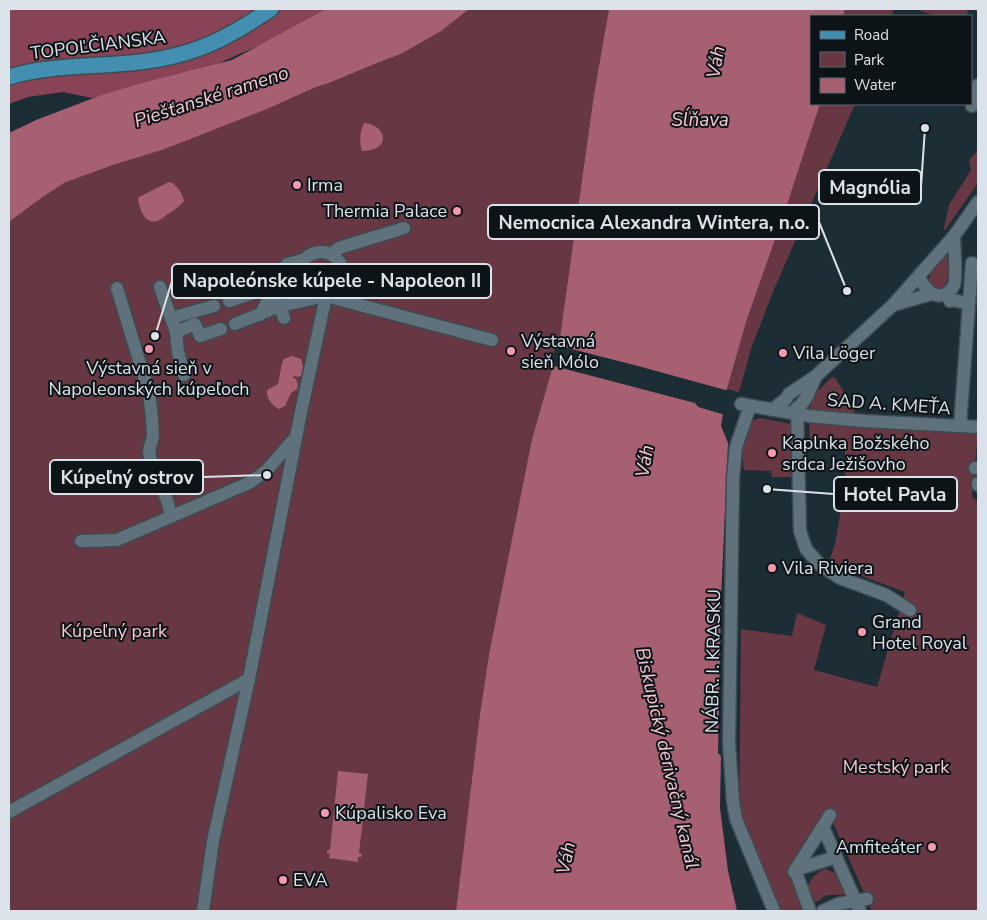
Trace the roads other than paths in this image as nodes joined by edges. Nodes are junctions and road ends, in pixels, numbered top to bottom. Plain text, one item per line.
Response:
1 (270, 9) edge
2 (9, 77) edge
3 (978, 85) edge
4 (973, 107) edge
5 (978, 202) edge
6 (404, 228) dead end
7 (952, 245) junction
8 (332, 254) junction
9 (292, 260) junction
10 (974, 267) edge
11 (919, 278) junction
12 (160, 287) dead end
13 (117, 288) dead end
14 (262, 291) junction
15 (931, 294) junction
16 (326, 296) junction
17 (951, 296) junction
18 (972, 296) edge
19 (228, 301) dead end
20 (214, 306) dead end
21 (893, 306) junction
22 (282, 312) junction
23 (260, 315) junction
24 (171, 318) junction
25 (195, 324) junction
26 (235, 324) dead end
27 (221, 329) dead end
28 (177, 338) junction
29 (488, 339) dead end
30 (184, 375) dead end
31 (816, 376) junction
32 (786, 398) junction
33 (745, 405) joint
34 (772, 410) junction
35 (797, 411) junction
36 (960, 426) junction
37 (978, 427) edge
38 (296, 437) junction
39 (171, 517) junction
40 (81, 541) dead end
41 (910, 610) dead end
42 (249, 679) junction
43 (9, 812) edge
44 (830, 816) dead end
45 (823, 827) junction
46 (836, 857) junction
47 (793, 874) junction
48 (861, 904) edge
49 (830, 910) edge
50 (203, 911) edge
51 (774, 911) edge
52 (810, 911) edge

1 - 2 main road, TOPOĽČIANSKA
3 - 4 street
5 - 7 street
6 - 8 street
7 - 10 street
7 - 11 street
7 - 17 street
8 - 9 street
8 - 16 street
9 - 14 street
9 - 16 street
10 - 18 street
11 - 15 street
11 - 21 street
12 - 24 street
13 - 39 street
14 - 19 street
14 - 22 street
14 - 23 street
15 - 17 street
15 - 21 street
16 - 22 street
16 - 29 street
16 - 38 street
17 - 18 street
18 - 36 street
20 - 25 street
21 - 31 street
22 - 23 street
23 - 26 street
24 - 25 street
24 - 28 street
25 - 27 street
25 - 28 street
28 - 30 street
31 - 32 street
31 - 35 street
32 - 34 street
32 - 35 street
33 - 34 street, SAD A. KMEŤA
33 - 51 street, NÁBR. I. KRASKU
34 - 35 street, SAD A. KMEŤA
35 - 36 street, SAD A. KMEŤA
35 - 41 street
36 - 37 street, SAD A. KMEŤA
38 - 39 street
38 - 42 street
39 - 40 street
42 - 43 street
42 - 50 street
44 - 45 street
45 - 46 street
45 - 47 street
46 - 47 street
46 - 48 street
47 - 52 street
48 - 49 street

